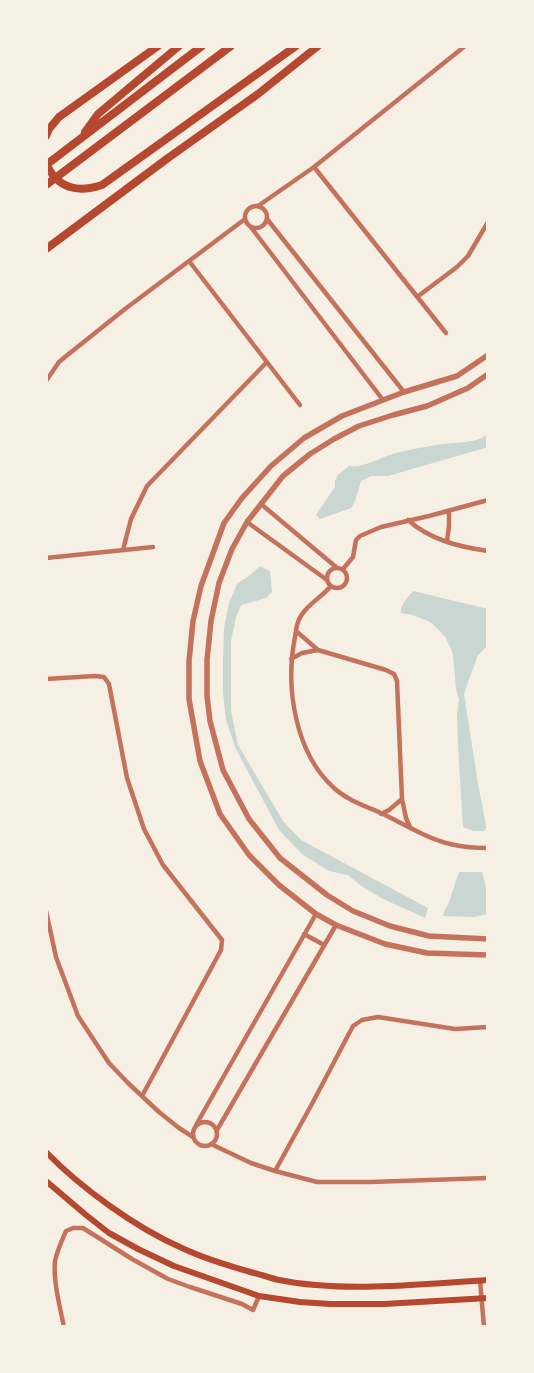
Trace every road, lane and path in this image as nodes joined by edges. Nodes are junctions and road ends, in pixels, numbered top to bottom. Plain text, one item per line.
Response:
1 (158, 46) edge
2 (179, 46) edge
3 (202, 46) edge
4 (232, 46) edge
5 (296, 46) edge
6 (318, 46) edge
7 (466, 46) edge
8 (46, 136) edge
9 (79, 140) junction
10 (46, 164) edge
11 (314, 166) junction
12 (46, 185) edge
13 (258, 206) junction
14 (245, 219) junction
15 (267, 219) junction
16 (488, 222) edge
17 (250, 226) junction
18 (46, 249) edge
19 (189, 261) junction
20 (417, 297) junction
21 (446, 333) dead end
22 (488, 355) edge
23 (266, 363) junction
24 (488, 374) edge
25 (46, 381) edge
26 (404, 392) junction
27 (383, 400) junction
28 (300, 405) dead end
29 (488, 500) edge
30 (261, 504) junction
31 (449, 511) junction
32 (408, 520) junction
33 (247, 522) junction
34 (446, 541) junction
35 (152, 547) dead end
36 (123, 550) junction
37 (488, 551) edge
38 (46, 558) edge
39 (336, 568) junction
40 (343, 569) junction
41 (327, 580) junction
42 (331, 586) junction
43 (296, 631) junction
44 (318, 650) junction
45 (291, 659) junction
46 (46, 679) edge
47 (402, 799) junction
48 (382, 814) junction
49 (410, 827) junction
50 (488, 848) edge
51 (46, 911) edge
52 (316, 914) junction
53 (336, 926) junction
54 (304, 934) junction
55 (488, 939) edge
56 (324, 945) junction
57 (488, 955) edge
58 (488, 1027) edge
59 (142, 1096) junction
60 (196, 1125) junction
61 (217, 1130) junction
62 (193, 1137) junction
63 (211, 1144) junction
64 (46, 1152) edge
65 (275, 1171) junction
66 (488, 1178) edge
67 (46, 1181) edge
68 (480, 1280) junction
69 (488, 1280) edge
70 (259, 1296) junction
71 (484, 1298) edge
72 (64, 1327) edge
73 (484, 1327) edge

1 - 8 highway
2 - 9 highway
3 - 9 highway
4 - 12 highway
5 - 10 highway
6 - 18 highway
7 - 11 street
9 - 10 highway
11 - 13 street
11 - 20 street
13 - 14 street
13 - 15 street
14 - 17 street
14 - 19 street
15 - 17 street
15 - 26 street
16 - 20 street
17 - 27 street
19 - 23 street
19 - 25 street
20 - 21 street
22 - 26 street
23 - 28 street
23 - 36 street
24 - 30 street
26 - 27 street
27 - 52 street
29 - 31 street
30 - 33 street
30 - 39 street
31 - 32 street
31 - 34 street
32 - 34 street
32 - 40 street
33 - 41 street
33 - 55 street
34 - 37 street
35 - 36 street
36 - 38 street
39 - 40 street
39 - 41 street
40 - 42 street
41 - 42 street
42 - 43 street
43 - 44 street
43 - 45 street
44 - 45 street
44 - 47 street
45 - 48 street
46 - 59 street
47 - 48 street
47 - 49 street
48 - 49 street
49 - 50 street
51 - 59 street
52 - 53 street
52 - 54 street
53 - 56 street
53 - 57 street
54 - 56 street
54 - 60 street
56 - 61 street
58 - 65 street
59 - 62 street
60 - 61 street
60 - 62 street
61 - 63 street
62 - 63 street
63 - 65 street
64 - 68 main road
65 - 66 street
67 - 70 main road
68 - 69 main road
68 - 71 street
70 - 71 main road
70 - 72 street
71 - 73 street

